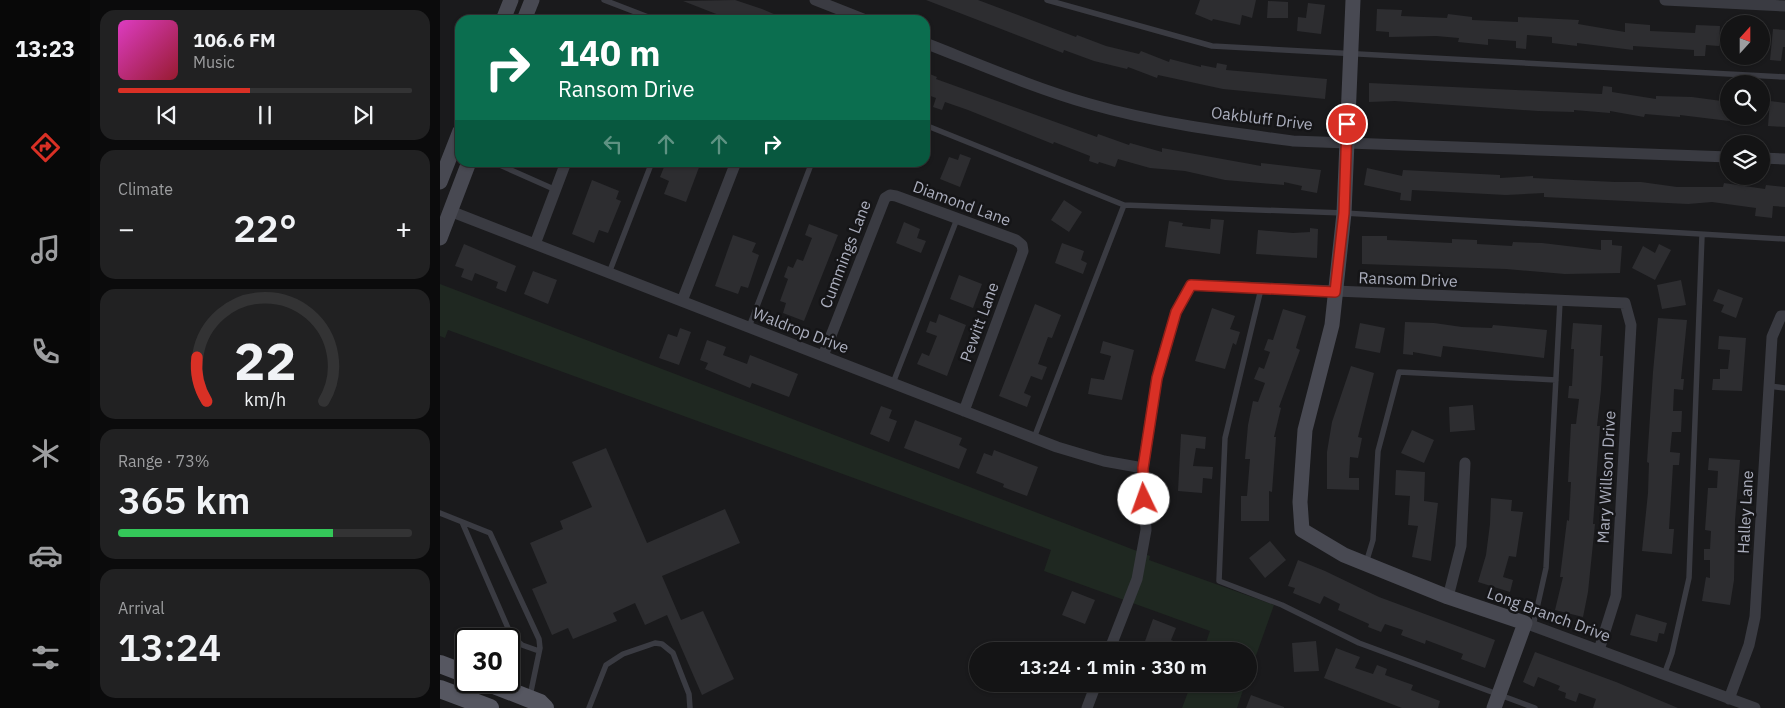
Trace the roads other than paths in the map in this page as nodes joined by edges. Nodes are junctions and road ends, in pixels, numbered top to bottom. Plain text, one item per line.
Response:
1 (511, 0) edge
2 (532, 0) edge
3 (604, 0) edge
4 (815, 0) edge
5 (1047, 0) edge
6 (1353, 0) edge
7 (1665, 0) edge
8 (1785, 6) edge
9 (505, 15) edge
10 (526, 15) edge
11 (643, 15) edge
12 (853, 15) edge
13 (930, 45) edge
14 (1350, 54) junction
15 (1785, 77) edge
16 (930, 127) edge
17 (1346, 141) junction
18 (455, 144) edge
19 (1720, 157) edge
20 (1770, 158) edge
21 (1785, 159) edge
22 (467, 167) edge
23 (504, 167) edge
24 (564, 167) edge
25 (650, 167) edge
26 (734, 167) edge
27 (810, 167) edge
28 (440, 182) edge
29 (556, 190) junction
30 (890, 195) joint
31 (1124, 205) junction
32 (450, 211) junction
33 (1344, 213) junction
34 (957, 219) junction
35 (1702, 235) junction
36 (440, 238) edge
37 (1785, 238) edge
38 (535, 244) junction
39 (1022, 245) joint
40 (609, 273) junction
41 (1261, 288) junction
42 (1335, 292) junction
43 (682, 301) junction
44 (1560, 301) junction
45 (1624, 303) joint
46 (1785, 316) edge
47 (748, 327) junction
48 (823, 356) junction
49 (1556, 380) junction
50 (893, 383) junction
51 (1769, 386) junction
52 (1785, 388) edge
53 (964, 411) junction
54 (1034, 438) junction
55 (1465, 463) dead end
56 (1143, 468) junction
57 (441, 514) edge
58 (462, 522) junction
59 (1366, 564) junction
60 (1448, 597) junction
61 (1529, 625) junction
62 (1112, 642) edge
63 (1599, 650) junction
64 (540, 651) junction
65 (440, 664) edge
66 (455, 670) edge
67 (1664, 674) junction
68 (440, 689) edge
69 (1093, 692) edge
70 (507, 693) edge
71 (1730, 698) junction
72 (1497, 701) edge
73 (527, 703) edge
74 (490, 708) edge
75 (545, 708) edge
76 (589, 708) edge
77 (690, 708) edge
78 (1087, 708) edge
79 (1535, 708) edge
80 (1755, 708) edge

1 - 9 street
2 - 10 street
3 - 11 lane
4 - 12 street
5 - 14 lane
6 - 14 street
7 - 8 street
13 - 17 street, Oakbluff Drive
14 - 15 lane
14 - 17 street
16 - 31 lane
17 - 19 street, Oakbluff Drive
17 - 33 street
18 - 28 street
20 - 21 street
22 - 32 street
23 - 29 lane
24 - 29 street
25 - 40 lane
26 - 43 street
27 - 47 lane
29 - 38 street
30 - 34 street, Diamond Lane
30 - 48 street, Cummings Lane
31 - 33 lane
31 - 54 lane
32 - 36 street
32 - 38 street, Waldrop Drive
33 - 35 lane
33 - 42 street
34 - 39 street, Diamond Lane
34 - 50 lane
35 - 37 lane
35 - 67 lane
38 - 40 street, Waldrop Drive
39 - 53 street, Pewitt Lane
40 - 43 street, Waldrop Drive
41 - 42 street, Ransom Drive
41 - 56 street, Ransom Drive
41 - 72 lane
42 - 44 street, Ransom Drive
42 - 59 street, Long Branch Drive
43 - 47 street, Waldrop Drive
44 - 45 street, Ransom Drive
44 - 49 lane
45 - 63 street, Mary Willson Drive
46 - 51 street, Halley Lane
47 - 48 street, Waldrop Drive
48 - 50 street, Waldrop Drive
49 - 59 lane
49 - 61 lane
50 - 53 street, Waldrop Drive
51 - 52 lane
51 - 71 street, Halley Lane
53 - 54 street, Waldrop Drive
54 - 56 street, Waldrop Drive
55 - 60 street
56 - 62 street
57 - 58 lane
58 - 64 lane
58 - 64 lane
59 - 60 street, Long Branch Drive
60 - 61 street, Long Branch Drive
61 - 63 street, Long Branch Drive
61 - 72 street
63 - 67 street, Long Branch Drive
64 - 73 lane
65 - 66 main road
67 - 71 street, Long Branch Drive
68 - 74 main road
69 - 78 street
70 - 73 main road
71 - 80 street, Long Branch Drive
72 - 79 lane
73 - 75 main road
76 - 77 lane

